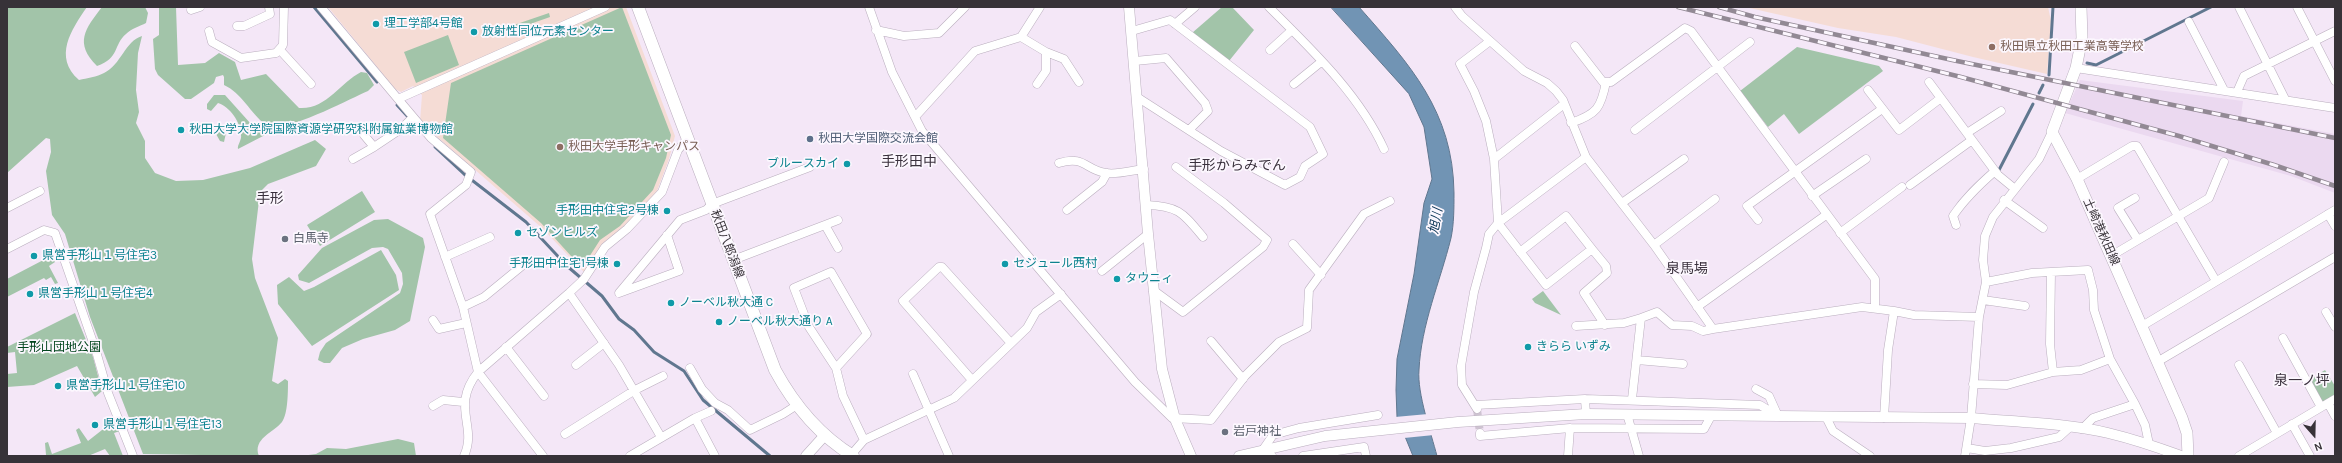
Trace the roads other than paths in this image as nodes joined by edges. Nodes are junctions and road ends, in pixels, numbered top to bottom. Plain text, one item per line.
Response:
1 (200, 7) edge
2 (269, 7) edge
3 (284, 7) edge
4 (320, 7) edge
5 (605, 7) edge
6 (638, 7) edge
7 (869, 7) edge
8 (965, 7) edge
9 (1040, 7) edge
10 (1130, 7) edge
11 (1195, 7) edge
12 (1269, 7) edge
13 (1455, 7) edge
14 (2081, 7) edge
15 (2239, 7) edge
16 (2297, 7) edge
17 (191, 10) dead end
18 (2189, 22) dead end
19 (1174, 24) junction
20 (237, 26) dead end
21 (876, 30) junction
22 (1292, 30) junction
23 (209, 31) dead end
24 (1132, 31) junction
25 (2335, 31) edge
26 (1021, 36) junction
27 (1490, 41) junction
28 (2314, 41) junction
29 (1750, 42) dead end
30 (1575, 46) dead end
31 (280, 50) junction
32 (1270, 50) dead end
33 (1046, 52) junction
34 (1134, 61) junction
35 (1321, 62) junction
36 (2268, 65) junction
37 (1718, 67) junction
38 (2076, 68) junction
39 (2335, 81) edge
40 (1079, 82) dead end
41 (1606, 82) junction
42 (1929, 82) dead end
43 (311, 84) dead end
44 (1037, 84) dead end
45 (1294, 84) dead end
46 (1868, 90) dead end
47 (2224, 90) junction
48 (2237, 92) junction
49 (1137, 97) junction
50 (1941, 98) junction
51 (398, 99) junction
52 (2285, 99) junction
53 (1564, 104) junction
54 (1882, 108) junction
55 (2335, 108) edge
56 (2001, 111) dead end
57 (413, 117) junction
58 (915, 117) junction
59 (1571, 122) junction
60 (1189, 130) junction
61 (1636, 130) dead end
62 (2052, 132) junction
63 (1967, 133) junction
64 (364, 135) dead end
65 (688, 138) junction
66 (1972, 140) junction
67 (374, 147) junction
68 (1384, 149) dead end
69 (1586, 157) junction
70 (1866, 158) dead end
71 (353, 159) dead end
72 (1494, 159) junction
73 (1684, 159) dead end
74 (2224, 162) dead end
75 (1059, 163) dead end
76 (810, 167) dead end
77 (1176, 167) dead end
78 (1144, 169) junction
79 (1995, 171) junction
80 (1107, 173) junction
81 (1795, 173) junction
82 (2077, 179) junction
83 (2014, 189) junction
84 (40, 191) dead end
85 (1812, 196) junction
86 (2135, 198) dead end
87 (1715, 199) dead end
88 (2004, 200) junction
89 (1390, 201) dead end
90 (1622, 203) junction
91 (712, 204) junction
92 (1146, 205) junction
93 (7, 208) edge
94 (1067, 210) dead end
95 (2331, 212) edge
96 (1826, 215) junction
97 (2177, 216) junction
98 (838, 220) dead end
99 (1758, 220) dead end
100 (1498, 223) junction
101 (825, 225) junction
102 (1956, 225) dead end
103 (2335, 226) edge
104 (2043, 228) dead end
105 (1840, 233) junction
106 (1148, 234) junction
107 (667, 235) junction
108 (490, 237) dead end
109 (1204, 237) dead end
110 (2138, 240) junction
111 (1293, 244) dead end
112 (1654, 245) junction
113 (838, 248) dead end
114 (7, 249) edge
115 (1592, 249) junction
116 (1520, 252) junction
117 (2111, 256) junction
118 (446, 257) junction
119 (2335, 257) edge
120 (733, 260) junction
121 (528, 261) dead end
122 (1102, 271) dead end
123 (2051, 272) junction
124 (1321, 275) junction
125 (2216, 281) junction
126 (1986, 282) junction
127 (1154, 290) junction
128 (569, 293) junction
129 (1061, 294) junction
130 (1983, 300) junction
131 (2025, 306) dead end
132 (463, 307) junction
133 (1697, 307) junction
134 (1875, 307) junction
135 (1894, 311) junction
136 (2326, 312) dead end
137 (1979, 317) junction
138 (1641, 318) junction
139 (433, 320) dead end
140 (466, 323) junction
141 (1605, 325) junction
142 (1576, 326) dead end
143 (2142, 326) junction
144 (2335, 328) edge
145 (1713, 329) junction
146 (2283, 338) dead end
147 (1211, 341) dead end
148 (1010, 342) junction
149 (604, 343) junction
150 (506, 348) junction
151 (2110, 359) junction
152 (1637, 360) junction
153 (2157, 362) junction
154 (1683, 364) dead end
155 (576, 365) dead end
156 (2238, 365) dead end
157 (690, 368) dead end
158 (836, 368) junction
159 (478, 372) junction
160 (2053, 372) junction
161 (913, 374) dead end
162 (663, 376) dead end
163 (1242, 379) junction
164 (972, 380) junction
165 (1973, 384) junction
166 (1756, 389) dead end
167 (635, 390) junction
168 (544, 396) dead end
169 (1585, 399) junction
170 (1632, 399) junction
171 (463, 402) junction
172 (2328, 403) edge
173 (2135, 404) junction
174 (797, 405) junction
175 (433, 406) dead end
176 (929, 410) junction
177 (711, 411) dead end
178 (1586, 414) junction
179 (1627, 414) junction
180 (1378, 415) dead end
181 (1711, 416) junction
182 (1778, 416) junction
183 (2335, 416) edge
184 (1826, 417) junction
185 (695, 418) junction
186 (1884, 418) junction
187 (1971, 418) junction
188 (1175, 419) junction
189 (2292, 424) junction
190 (1570, 428) junction
191 (1630, 428) junction
192 (2069, 428) junction
193 (2082, 429) junction
194 (1480, 433) dead end
195 (2277, 433) junction
196 (565, 434) dead end
197 (825, 435) junction
198 (661, 437) junction
199 (864, 440) junction
200 (2149, 444) junction
201 (1262, 451) junction
202 (1966, 452) edge
203 (1324, 454) edge
204 (468, 455) edge
205 (133, 456) edge
206 (543, 456) edge
207 (630, 456) edge
208 (715, 456) edge
209 (806, 456) edge
210 (852, 456) edge
211 (950, 456) edge
212 (1191, 456) edge
213 (1239, 456) edge
214 (1272, 456) edge
215 (1303, 456) edge
216 (1366, 456) edge
217 (1568, 456) edge
218 (1639, 456) edge
219 (1868, 456) edge
220 (2180, 456) edge
221 (2188, 456) edge
222 (2239, 456) edge
223 (2310, 456) edge

1 - 17 street
2 - 20 street
3 - 31 street
4 - 51 street
5 - 51 street
6 - 65 main road, 秋田八郎潟線
7 - 21 street
8 - 21 street
9 - 26 street
10 - 24 street
11 - 19 street
12 - 22 street
13 - 27 street
14 - 38 main road
15 - 36 street
16 - 28 street
18 - 47 street
19 - 24 street
19 - 60 street
21 - 58 street
22 - 32 street
22 - 35 street
23 - 31 street
24 - 34 street
25 - 28 street
26 - 33 street
26 - 58 street
27 - 53 street
27 - 72 street
28 - 36 street
28 - 39 street
29 - 37 street
30 - 41 street
31 - 43 street
33 - 40 street
33 - 44 street
34 - 49 street
34 - 60 street
35 - 45 street
35 - 68 street
36 - 48 street
36 - 52 street
37 - 41 street
37 - 61 street
37 - 81 street
38 - 47 street
38 - 62 main road
41 - 59 street
42 - 50 street
46 - 54 street
47 - 48 street
48 - 52 street
49 - 60 street
49 - 78 street
50 - 54 street
50 - 63 street
51 - 57 street
52 - 55 street
53 - 59 street
53 - 72 street
54 - 81 street
56 - 63 street
57 - 67 street
57 - 118 street
58 - 129 street
59 - 69 street
62 - 82 main road, 土崎港秋田線
62 - 83 street
63 - 66 street
64 - 67 street
65 - 91 main road, 秋田八郎潟線
65 - 128 street
66 - 79 street
66 - 105 street
67 - 71 street
69 - 90 street
69 - 100 street
70 - 85 street
72 - 100 street
73 - 90 street
74 - 97 street
75 - 80 street
76 - 91 street
77 - 127 street
78 - 80 street
78 - 92 street
79 - 83 street
79 - 102 street
80 - 94 street
81 - 85 street
81 - 99 street
82 - 97 street
82 - 117 main road, 土崎港秋田線
83 - 88 street
84 - 93 street
85 - 96 street
86 - 110 street
87 - 112 street
88 - 104 street
88 - 126 street
89 - 124 street
90 - 112 street
91 - 107 street
91 - 120 main road, 秋田八郎潟線
92 - 106 street
92 - 109 street
95 - 103 street
95 - 125 street
96 - 105 street
96 - 133 street
97 - 110 street
97 - 125 street
98 - 101 street
100 - 116 street
100 - 169 street
101 - 113 street
101 - 120 street
105 - 134 street
106 - 122 street
106 - 127 street
107 - 107 street
108 - 118 street
110 - 117 street
111 - 124 street
112 - 133 street
114 - 205 street
115 - 116 street
115 - 116 street
115 - 141 street
117 - 143 main road, 土崎港秋田線
118 - 132 street
119 - 153 street
120 - 174 main road, 秋田八郎潟線
121 - 132 street
123 - 126 street
123 - 151 street
123 - 160 street
124 - 163 street
125 - 143 street
126 - 130 street
127 - 188 street
128 - 149 street
128 - 150 street
129 - 148 street
129 - 188 street
130 - 131 street
130 - 137 street
132 - 140 street
133 - 145 street
134 - 135 street
134 - 145 street
135 - 137 street
135 - 186 street
136 - 144 street
137 - 165 street
138 - 141 street
138 - 145 street
138 - 152 street
139 - 140 street
140 - 159 street
141 - 142 street
143 - 153 main road, 土崎港秋田線
146 - 172 street
147 - 163 street
148 - 164 street
148 - 164 street
149 - 155 street
149 - 167 street
150 - 159 street
150 - 168 street
151 - 160 street
151 - 173 street
152 - 154 street
152 - 170 street
153 - 221 main road, 土崎港秋田線
156 - 195 street
157 - 174 street
158 - 158 street
158 - 199 street
159 - 171 street
159 - 206 street
160 - 165 street
161 - 176 street
162 - 167 street
163 - 188 street
164 - 176 street
165 - 187 street
166 - 182 street
167 - 196 street
167 - 198 street
169 - 170 street
169 - 178 street
170 - 182 street
171 - 175 street
171 - 204 street
172 - 183 street
172 - 189 street
173 - 193 street
173 - 200 street
174 - 197 main road, 秋田八郎潟線
176 - 199 street
176 - 211 street
177 - 185 street
178 - 179 street
178 - 201 street
179 - 181 street
179 - 191 street
180 - 201 street
181 - 182 street
181 - 191 street
182 - 184 street
184 - 186 street
184 - 219 street
185 - 198 street
185 - 208 street
186 - 187 street
187 - 192 street
187 - 202 street
188 - 212 street
189 - 195 street
189 - 223 street
190 - 191 street
190 - 194 street
190 - 217 street
191 - 218 street
192 - 193 street
192 - 202 street
193 - 200 street
195 - 222 street
197 - 209 street
197 - 210 main road, 秋田八郎潟線
198 - 207 street
199 - 210 street
200 - 220 street
201 - 213 street
201 - 214 street
203 - 215 street
203 - 216 street

